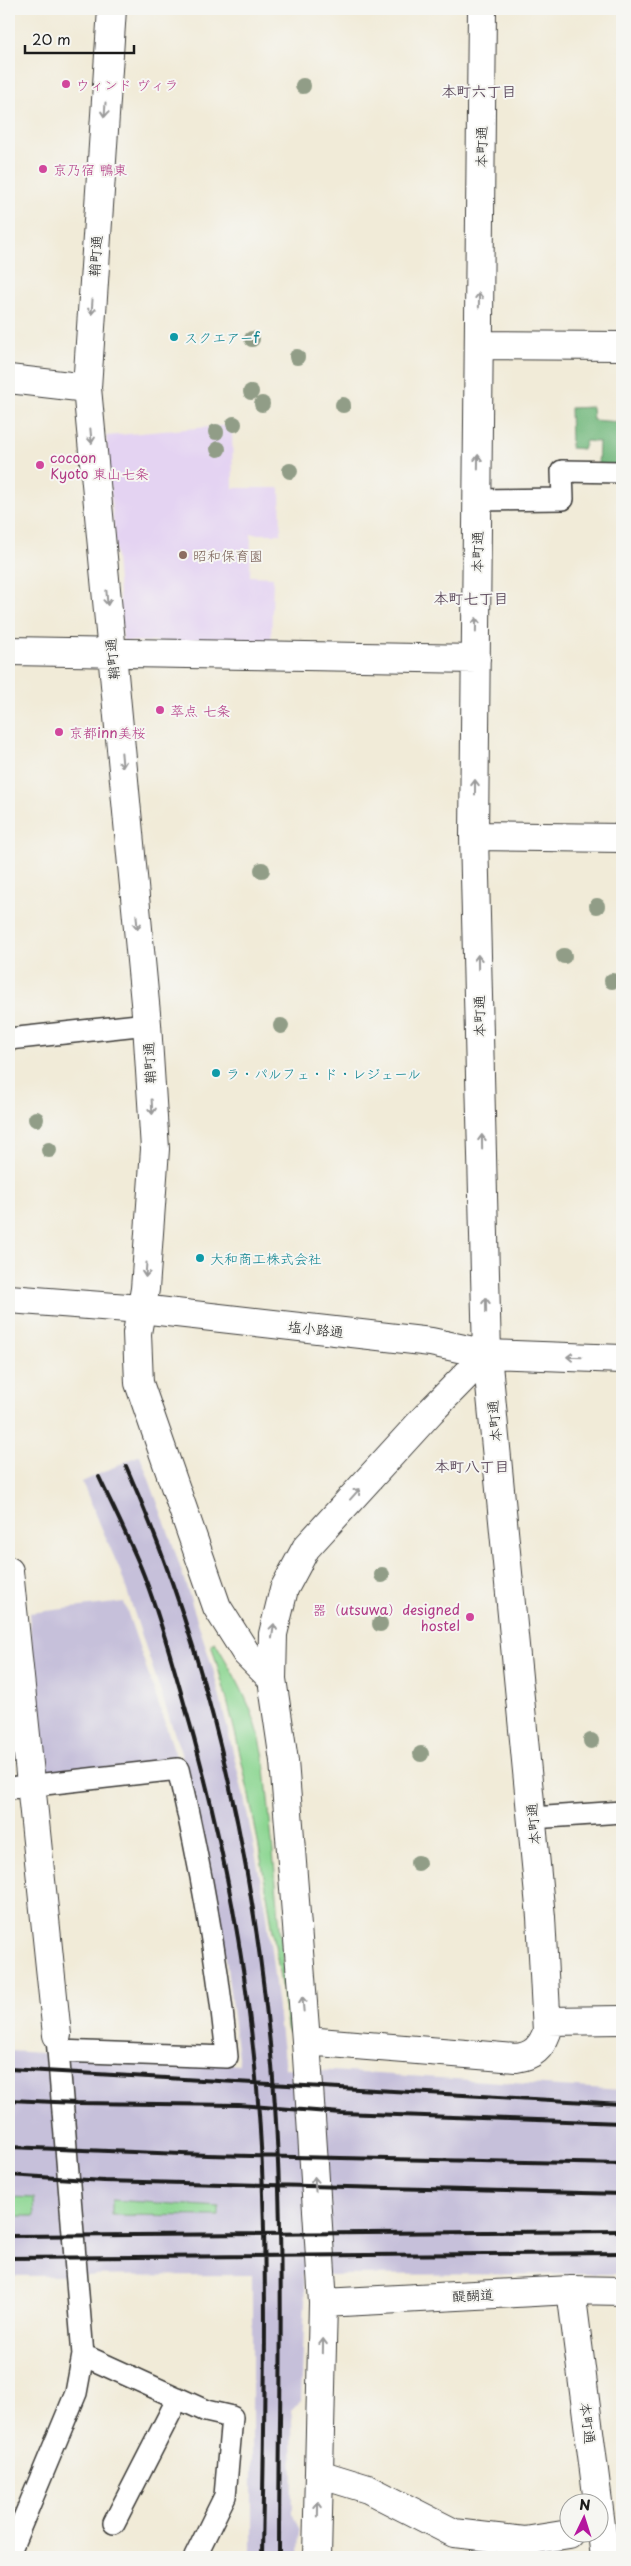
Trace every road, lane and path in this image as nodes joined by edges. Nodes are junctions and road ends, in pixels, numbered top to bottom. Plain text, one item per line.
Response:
1 (112, 9) edge
2 (482, 9) edge
3 (479, 345) junction
4 (622, 346) edge
5 (9, 379) edge
6 (87, 388) junction
7 (622, 472) edge
8 (478, 500) junction
9 (9, 651) edge
10 (112, 653) junction
11 (476, 659) junction
12 (474, 836) junction
13 (622, 838) edge
14 (147, 1024) junction
15 (9, 1039) edge
16 (9, 1299) edge
17 (141, 1310) junction
18 (487, 1354) junction
19 (622, 1359) edge
20 (9, 1572) edge
21 (12, 1621) edge
22 (272, 1679) junction
23 (21, 1786) edge
24 (622, 1812) edge
25 (532, 1818) junction
26 (622, 2020) edge
27 (547, 2021) junction
28 (306, 2041) junction
29 (58, 2043) junction
30 (571, 2290) junction
31 (622, 2291) edge
32 (323, 2303) junction
33 (83, 2355) junction
34 (178, 2398) junction
35 (319, 2474) junction
36 (596, 2494) edge
37 (114, 2523) dead end
38 (558, 2536) edge
39 (603, 2544) edge
40 (9, 2554) edge
41 (195, 2557) edge
42 (318, 2557) edge
43 (605, 2557) edge

1 -> 6 street, 鞘町通
3 -> 2 street, 本町通
3 - 4 street
8 -> 3 street, 本町通
5 - 6 street
6 -> 10 street, 鞘町通
7 - 8 lane
11 -> 8 street, 本町通
9 - 10 street
10 - 11 street
10 -> 14 street, 鞘町通
12 -> 11 street, 本町通
12 - 13 street
18 -> 12 street, 本町通
14 - 15 lane
14 -> 17 street, 鞘町通
16 - 17 street, 塩小路通
17 - 18 street, 塩小路通
17 - 22 street, 鞘町通
19 -> 18 street, 塩小路通
22 -> 18 street
18 - 25 street, 本町通
20 - 21 street
21 - 23 street
28 -> 22 street
23 - 29 street
23 - 29 lane
24 - 25 lane
25 - 27 street, 本町通
26 - 27 street
27 - 28 street, 本町通
32 -> 28 street
29 - 33 lane
30 - 31 street, 醍醐道
30 - 32 street, 醍醐道
30 - 36 street, 本町通
35 -> 32 street
33 - 34 lane
33 - 40 lane
34 - 37 lane
34 - 41 lane
35 - 38 street
42 -> 35 street
39 - 43 street, 本町通

